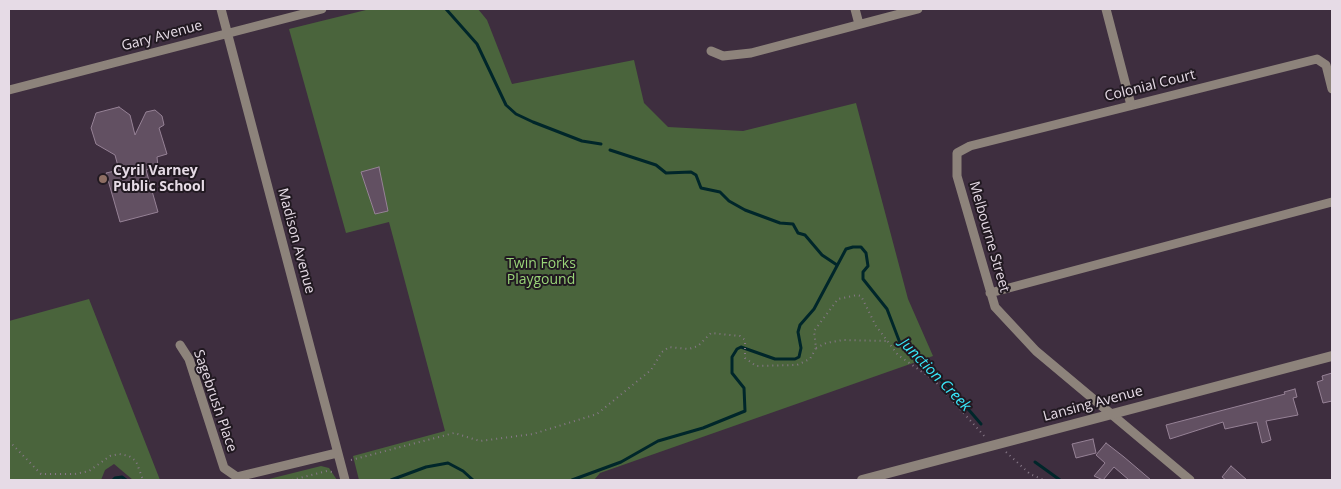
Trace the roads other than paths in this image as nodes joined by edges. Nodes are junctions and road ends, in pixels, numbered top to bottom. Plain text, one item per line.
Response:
1 (221, 9) edge
2 (322, 9) edge
3 (856, 9) edge
4 (918, 9) edge
5 (1106, 9) edge
6 (859, 24) junction
7 (228, 32) junction
8 (710, 52) dead end
9 (1332, 89) edge
10 (9, 90) edge
11 (1131, 105) junction
12 (957, 153) joint
13 (1332, 202) edge
14 (990, 294) junction
15 (180, 345) dead end
16 (1332, 356) edge
17 (1110, 414) junction
18 (337, 453) junction
19 (345, 480) edge
20 (862, 480) edge
21 (1190, 480) edge

1 - 7 street, Madison Avenue
2 - 7 street, Gary Avenue
3 - 6 street
4 - 6 street
5 - 11 street
6 - 8 street
7 - 10 street, Gary Avenue
7 - 18 street, Madison Avenue
9 - 11 street, Colonial Court
11 - 12 street, Colonial Court
12 - 14 street, Melbourne Street
13 - 14 street
14 - 17 street, Melbourne Street
15 - 18 street, Sagebrush Place
16 - 17 street, Lansing Avenue
17 - 20 street, Lansing Avenue
17 - 21 street, Melbourne Street
18 - 19 street, Madison Avenue

